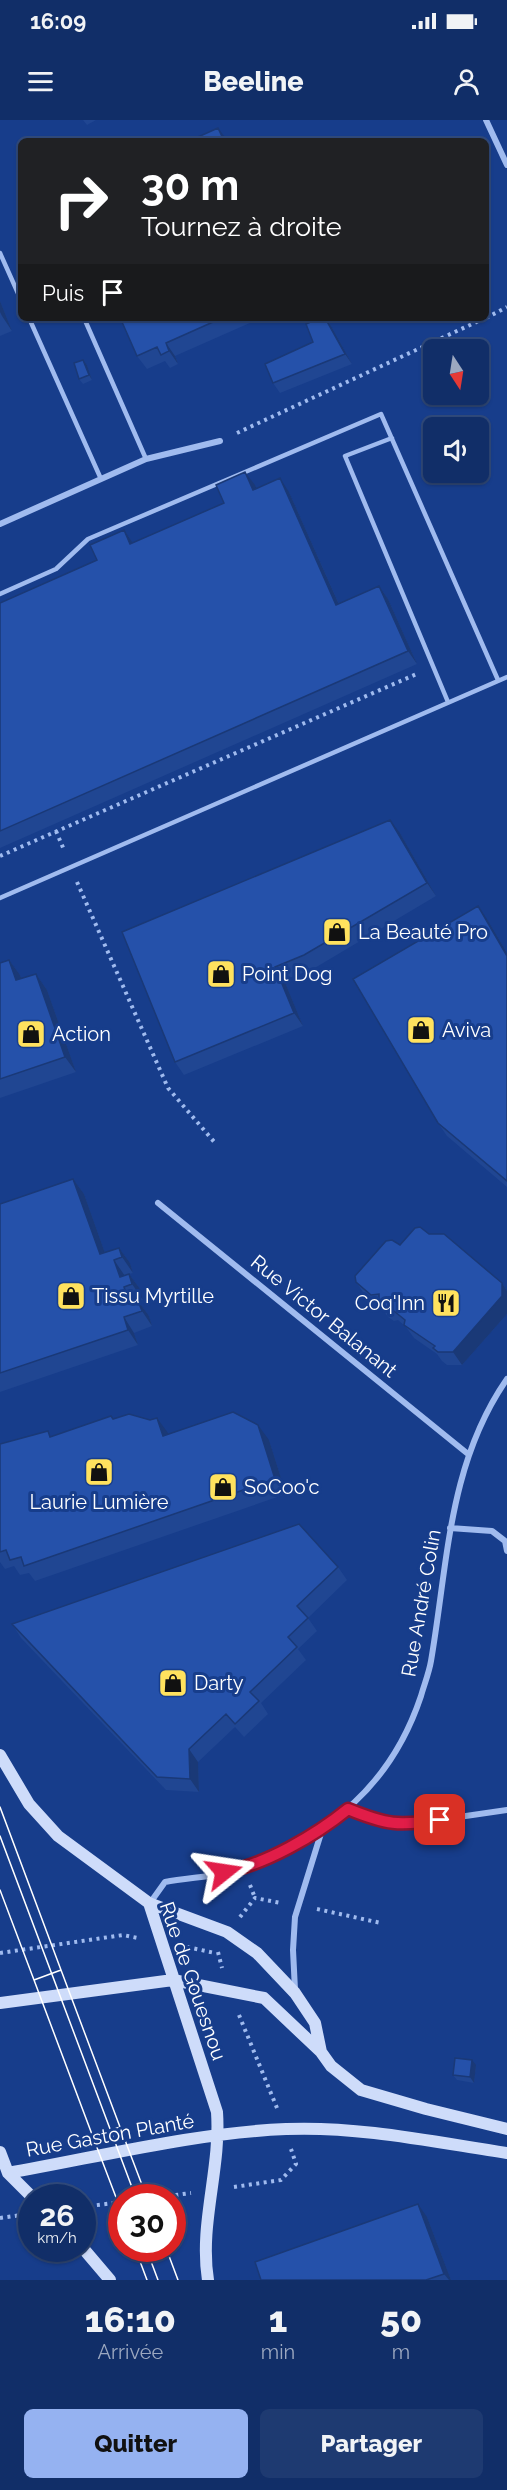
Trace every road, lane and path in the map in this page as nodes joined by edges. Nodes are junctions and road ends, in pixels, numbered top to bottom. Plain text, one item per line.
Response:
1 (486, 120) edge
2 (507, 165) edge
3 (0, 253) edge
4 (18, 293) edge
5 (507, 307) edge
6 (489, 316) edge
7 (30, 321) edge
8 (85, 321) edge
9 (479, 321) edge
10 (392, 438) junction
11 (220, 441) joint
12 (146, 459) junction
13 (101, 479) junction
14 (0, 524) edge
15 (0, 594) edge
16 (433, 666) junction
17 (507, 677) edge
18 (498, 681) junction
19 (448, 702) junction
20 (0, 856) edge
21 (0, 898) edge
22 (87, 905) dead end
23 (216, 1144) dead end
24 (158, 1203) dead end
25 (507, 1379) edge
26 (468, 1454) junction
27 (450, 1528) junction
28 (507, 1551) edge
29 (0, 1755) edge
30 (348, 1809) junction
31 (507, 1810) edge
32 (322, 1830) junction
33 (149, 1903) junction
34 (160, 1942) junction
35 (0, 1953) edge
36 (218, 1954) dead end
37 (172, 1980) junction
38 (295, 1993) junction
39 (0, 2003) edge
40 (321, 2052) junction
41 (507, 2129) edge
42 (219, 2136) junction
43 (0, 2152) edge
44 (507, 2153) edge
45 (8, 2173) junction
46 (19, 2184) edge
47 (18, 2216) edge
48 (0, 2218) edge
49 (95, 2262) edge
50 (110, 2280) edge
51 (208, 2280) edge

1 - 2 street
3 - 4 lane
5 - 6 path
7 - 13 lane
8 - 12 lane
9 - 11 path
10 - 15 lane
10 - 16 lane
10 - 18 lane
11 - 12 street
12 - 13 street
13 - 14 street
16 - 19 lane
16 - 20 path
17 - 18 lane
18 - 19 lane
19 - 21 lane
22 - 23 path
24 - 26 street, Rue Victor Balanant
25 - 26 street, Rue André Colin
26 - 27 street, Rue André Colin
27 - 28 street
27 - 30 street, Rue André Colin
29 - 33 main road, Rue de Gouesnou
30 - 31 street
30 - 32 street, Rue André Colin
32 - 33 street, Rue André Colin
32 - 38 street
33 - 34 main road, Rue de Gouesnou
33 - 38 main road
34 - 35 path
34 - 36 path
34 - 37 main road, Rue de Gouesnou
37 - 39 main road
37 - 40 main road
37 - 42 main road, Rue de Gouesnou
38 - 40 main road
40 - 41 main road
42 - 44 main road, Rue Gaston Planté
42 - 45 main road, Rue Gaston Planté
42 - 51 main road, Rue de Gouesnou
43 - 45 main road
45 - 46 main road
47 - 48 path
49 - 50 main road

